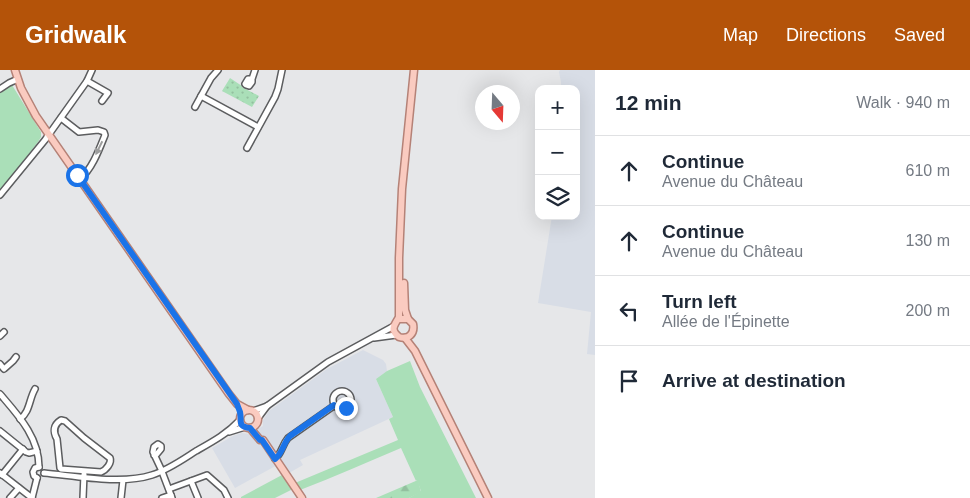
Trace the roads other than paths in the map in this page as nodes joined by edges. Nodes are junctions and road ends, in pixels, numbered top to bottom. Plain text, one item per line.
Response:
1 (15, 70) edge
2 (92, 70) edge
3 (218, 70) edge
4 (255, 70) edge
5 (282, 70) edge
6 (414, 70) edge
7 (18, 79) junction
8 (252, 79) dead end
9 (87, 81) junction
10 (0, 89) edge
11 (201, 96) junction
12 (102, 101) dead end
13 (195, 107) dead end
14 (61, 118) junction
15 (258, 127) junction
16 (49, 134) junction
17 (247, 148) dead end
18 (80, 179) junction
19 (0, 195) edge
20 (401, 242) junction
21 (399, 319) junction
22 (408, 319) junction
23 (394, 326) junction
24 (396, 335) junction
25 (412, 335) junction
26 (371, 338) junction
27 (405, 338) junction
28 (415, 351) junction
29 (16, 357) dead end
30 (0, 364) edge
31 (35, 389) dead end
32 (0, 394) edge
33 (237, 404) junction
34 (334, 405) dead end
35 (267, 406) junction
36 (250, 410) junction
37 (240, 418) junction
38 (20, 419) junction
39 (257, 421) junction
40 (247, 428) junction
41 (0, 431) edge
42 (228, 432) junction
43 (262, 440) junction
44 (23, 449) junction
45 (37, 451) junction
46 (154, 455) dead end
47 (275, 459) junction
48 (39, 467) junction
49 (162, 471) junction
50 (44, 473) junction
51 (1, 474) edge
52 (84, 474) junction
53 (37, 478) junction
54 (123, 480) junction
55 (191, 481) junction
56 (19, 488) junction
57 (171, 494) edge
58 (10, 498) edge
59 (32, 498) edge
60 (83, 498) edge
61 (121, 498) edge
62 (162, 498) edge
63 (198, 498) edge
64 (228, 498) edge
65 (302, 498) edge
66 (488, 498) edge

1 - 7 main road
2 - 9 street
3 - 11 street
4 - 8 street
5 - 15 street
6 - 20 main road
7 - 10 street
7 - 16 main road
9 - 12 street
9 - 14 street
11 - 13 street
11 - 15 street
14 - 16 street
14 -> 18 street
15 - 17 street
16 - 18 main road
16 - 19 street
18 - 33 main road
20 - 21 main road
20 - 22 main road
21 - 22 main road
21 - 23 main road
22 - 25 main road
23 - 24 main road
23 - 26 street
24 - 26 street
24 - 27 main road
25 - 27 main road
25 - 28 main road
26 - 35 street
27 - 28 main road
28 - 66 main road
29 - 30 street
31 - 38 street
32 - 38 street
33 - 36 main road
33 - 37 main road
34 - 47 street
35 - 36 street
35 - 39 street
36 - 37 main road
36 - 39 main road
37 - 40 main road
37 - 42 street
38 - 45 street
39 - 40 main road
39 - 43 main road
40 - 42 street
40 - 43 main road
41 - 44 street
42 - 49 street
43 - 47 main road
44 - 45 street
44 - 51 street
45 - 48 street
46 - 49 street
47 - 65 main road
48 - 50 street
48 - 53 street
49 - 54 street
49 - 57 street
50 - 52 street
50 - 53 street
51 - 56 street
52 - 52 street
52 - 54 street
52 - 60 street
53 - 59 street
54 - 61 street
55 - 57 street
55 - 63 street
55 - 64 street
56 - 58 street
56 - 59 street
57 - 62 street

